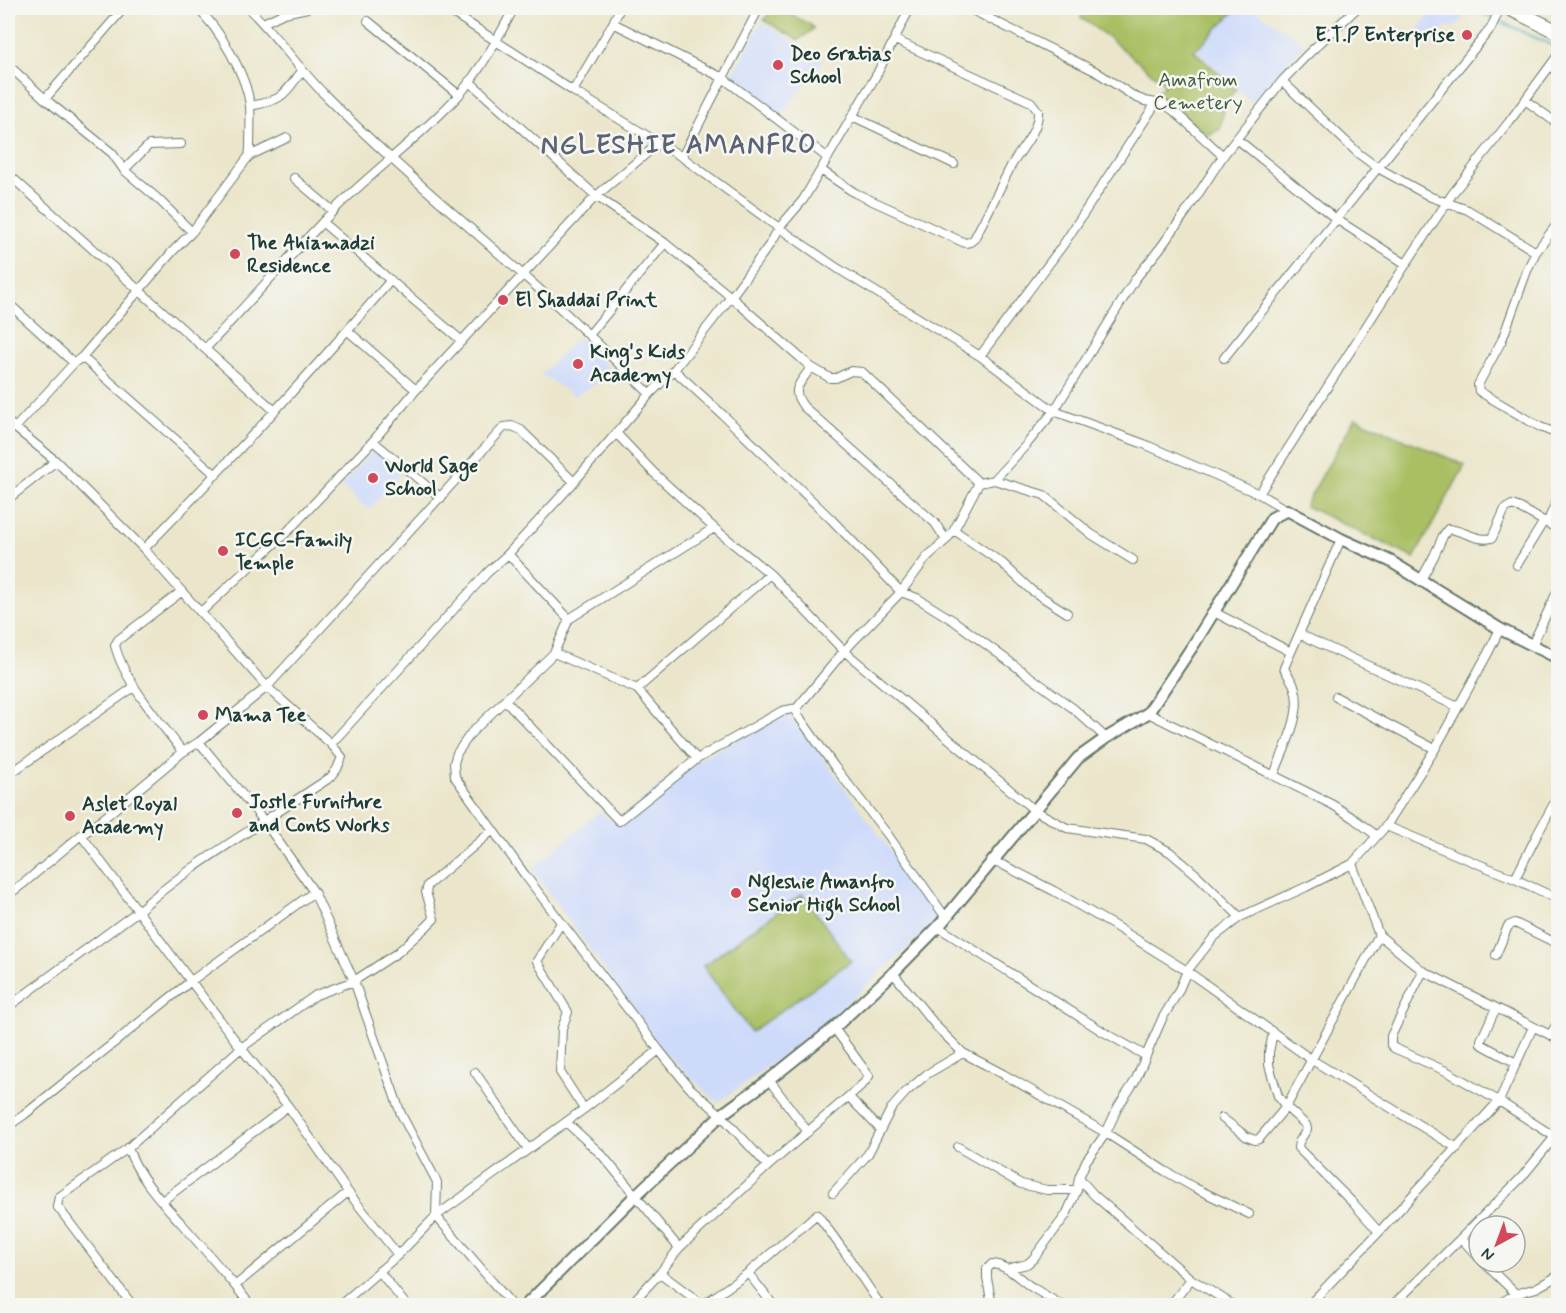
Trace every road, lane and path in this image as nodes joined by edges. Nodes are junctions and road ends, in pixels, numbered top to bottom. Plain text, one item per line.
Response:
1 (124, 8) edge
2 (197, 8) edge
3 (248, 8) edge
4 (307, 8) edge
5 (445, 8) edge
6 (514, 8) edge
7 (620, 8) edge
8 (759, 8) edge
9 (910, 8) edge
10 (968, 8) edge
11 (1357, 8) edge
12 (1500, 8) edge
13 (1509, 8) edge
14 (368, 21) dead end
15 (613, 22) junction
16 (263, 23) junction
17 (1558, 32) edge
18 (895, 40) junction
19 (496, 42) junction
20 (1558, 55) edge
21 (8, 65) edge
22 (302, 71) junction
23 (723, 78) junction
24 (469, 81) junction
25 (1282, 81) junction
26 (573, 90) junction
27 (459, 95) junction
28 (45, 99) junction
29 (1525, 100) junction
30 (1156, 102) junction
31 (250, 106) junction
32 (852, 117) junction
33 (1558, 124) edge
34 (287, 138) dead end
35 (1237, 139) junction
36 (659, 143) junction
37 (181, 144) dead end
38 (249, 156) junction
39 (1223, 156) junction
40 (682, 157) junction
41 (391, 158) junction
42 (828, 158) junction
43 (954, 164) dead end
44 (1378, 168) junction
45 (124, 170) junction
46 (821, 170) junction
47 (8, 174) edge
48 (294, 178) dead end
49 (596, 196) junction
50 (1447, 203) junction
51 (333, 212) junction
52 (1336, 219) junction
53 (323, 222) junction
54 (1558, 223) edge
55 (779, 228) junction
56 (192, 232) junction
57 (665, 243) junction
58 (1536, 252) junction
59 (1406, 264) junction
60 (524, 275) junction
61 (391, 280) junction
62 (139, 291) junction
63 (731, 297) junction
64 (8, 303) edge
65 (348, 331) junction
66 (589, 335) junction
67 (462, 341) junction
68 (205, 349) junction
69 (980, 356) junction
70 (82, 357) junction
71 (1224, 358) dead end
72 (74, 363) junction
73 (811, 367) junction
74 (674, 370) junction
75 (416, 390) junction
76 (651, 394) junction
77 (275, 411) junction
78 (1054, 411) junction
79 (8, 422) edge
80 (15, 428) junction
81 (617, 434) junction
82 (1558, 434) edge
83 (373, 441) junction
84 (56, 461) junction
85 (216, 475) junction
86 (994, 480) junction
87 (574, 482) junction
88 (979, 483) junction
89 (1258, 494) junction
90 (441, 498) junction
91 (1558, 498) edge
92 (8, 499) edge
93 (1287, 510) junction
94 (1546, 522) junction
95 (714, 528) junction
96 (1558, 529) edge
97 (954, 530) junction
98 (1341, 539) junction
99 (946, 540) junction
100 (144, 549) junction
101 (508, 554) junction
102 (1133, 560) dead end
103 (1517, 566) dead end
104 (770, 574) junction
105 (1421, 580) junction
106 (1558, 590) edge
107 (181, 592) junction
108 (901, 592) junction
109 (201, 612) junction
110 (1214, 612) junction
111 (1067, 613) dead end
112 (568, 619) junction
113 (1500, 629) junction
114 (1299, 634) junction
115 (1532, 645) junction
116 (844, 651) junction
117 (1291, 652) junction
118 (554, 653) junction
119 (1558, 658) edge
120 (134, 687) junction
121 (267, 687) junction
122 (638, 689) junction
123 (1336, 697) dead end
124 (505, 700) junction
125 (1458, 707) junction
126 (797, 708) junction
127 (1148, 712) junction
128 (1106, 738) junction
129 (199, 742) junction
130 (331, 744) junction
131 (1435, 749) junction
132 (183, 752) junction
133 (697, 759) junction
134 (8, 775) edge
135 (1274, 775) junction
136 (1558, 796) edge
137 (1034, 810) junction
138 (264, 821) junction
139 (1386, 826) junction
140 (493, 830) junction
141 (81, 835) junction
142 (1377, 836) junction
143 (992, 862) junction
144 (1352, 864) junction
145 (1515, 879) junction
146 (314, 892) junction
147 (8, 895) edge
148 (1558, 899) edge
149 (138, 911) junction
150 (1240, 917) junction
151 (561, 923) junction
152 (942, 923) junction
153 (1379, 935) junction
154 (1558, 944) edge
155 (1496, 955) dead end
156 (1187, 971) junction
157 (1423, 971) junction
158 (893, 973) junction
159 (191, 981) junction
160 (354, 981) junction
161 (8, 1007) edge
162 (1496, 1008) junction
163 (1558, 1022) edge
164 (1533, 1027) junction
165 (834, 1028) junction
166 (1273, 1033) junction
167 (1555, 1037) edge
168 (241, 1048) junction
169 (659, 1050) junction
170 (963, 1053) junction
171 (1146, 1056) junction
172 (1312, 1060) junction
173 (1516, 1063) junction
174 (475, 1072) dead end
175 (769, 1080) junction
176 (849, 1097) junction
177 (1499, 1101) junction
178 (288, 1106) junction
179 (1286, 1107) junction
180 (584, 1109) junction
181 (721, 1115) junction
182 (1222, 1118) dead end
183 (566, 1122) junction
184 (8, 1126) edge
185 (880, 1129) junction
186 (808, 1132) junction
187 (1106, 1133) junction
188 (1557, 1135) edge
189 (958, 1147) dead end
190 (128, 1148) junction
191 (1457, 1148) junction
192 (528, 1149) junction
193 (768, 1166) junction
194 (1079, 1178) junction
195 (1077, 1190) junction
196 (348, 1192) junction
197 (833, 1193) dead end
198 (636, 1195) junction
199 (162, 1201) junction
200 (1249, 1214) dead end
201 (436, 1216) junction
202 (1379, 1232) junction
203 (1461, 1238) junction
204 (1467, 1245) edge
205 (679, 1248) junction
206 (398, 1255) junction
207 (1007, 1269) junction
208 (379, 1271) junction
209 (660, 1273) junction
210 (748, 1273) junction
211 (1495, 1274) edge
212 (1558, 1276) edge
213 (1191, 1279) junction
214 (236, 1285) junction
215 (1516, 1294) junction
216 (8, 1301) edge
217 (12, 1305) edge
218 (133, 1305) edge
219 (251, 1305) edge
220 (339, 1305) edge
221 (407, 1305) edge
222 (513, 1305) edge
223 (525, 1305) edge
224 (629, 1305) edge
225 (703, 1305) edge
226 (774, 1305) edge
227 (881, 1305) edge
228 (992, 1305) edge
229 (1063, 1305) edge
230 (1170, 1305) edge
231 (1235, 1305) edge
232 (1308, 1305) edge
233 (1392, 1305) edge
234 (1495, 1305) edge

1 - 28 street
2 - 31 street
3 - 16 street
4 - 16 street
5 - 19 street
6 - 19 street
7 - 15 street
8 - 23 street
9 - 18 street
10 - 30 street
11 - 25 street
12 - 44 street
13 - 17 highway
14 - 27 street
15 - 23 street
15 - 26 street
16 - 22 street
18 - 32 street
18 - 46 street
19 - 24 street
19 - 26 street
20 - 29 street
21 - 28 street
22 - 31 street
22 - 41 street
23 - 40 street
23 - 42 street
24 - 27 street
24 - 49 street
25 - 35 street
25 - 44 street
26 - 36 street
27 - 41 street
28 - 45 street
29 - 33 street
29 - 50 street
30 - 39 street
30 - 69 street
31 - 38 street
32 - 42 street
32 - 43 street
34 - 38 street
35 - 39 street
35 - 52 street
36 - 40 street
36 - 49 street
37 - 45 street
38 - 56 street
39 - 78 street
40 - 55 street
41 - 51 street
41 - 60 street
42 - 46 street
44 - 50 street
44 - 52 street
45 - 56 street
46 - 55 street
47 - 62 street
48 - 51 street
49 - 57 street
49 - 60 street
50 - 58 street
50 - 59 street
51 - 53 street
52 - 59 street
52 - 71 street
53 - 61 street
53 - 68 street
54 - 58 street
55 - 63 street
55 - 69 street
56 - 62 street
57 - 63 street
57 - 66 street
58 - 82 street
59 - 89 street
60 - 66 street
60 - 67 street
61 - 65 street
61 - 67 street
62 - 68 street
62 - 70 street
63 - 73 street
63 - 74 street
64 - 72 street
65 - 75 street
65 - 77 street
66 - 76 street
67 - 75 street
68 - 77 street
69 - 78 street
70 - 72 street
70 - 85 street
72 - 80 street
73 - 88 street
73 - 99 street
74 - 76 street
74 - 108 street
75 - 83 street
76 - 81 street
77 - 85 street
78 - 86 street
78 - 89 street
79 - 80 street
80 - 84 street
81 - 87 street
81 - 95 street
83 - 90 street
83 - 109 street
84 - 92 street
84 - 100 street
85 - 100 street
86 - 88 street
86 - 102 street
87 - 90 street
87 - 101 street
88 - 97 street
89 - 93 street
90 - 121 street
91 - 94 street
93 - 98 street
93 - 110 street
94 - 96 street
94 - 103 street
94 - 105 street
95 - 104 street
95 - 112 street
97 - 99 street
97 - 111 street
98 - 105 street
98 - 114 street
99 - 108 street
100 - 107 street
101 - 112 street
101 - 130 street
104 - 116 street
104 - 122 street
105 - 113 street
106 - 115 street
107 - 109 street
107 - 120 street
108 - 116 street
108 - 128 street
109 - 121 street
110 - 117 street
110 - 127 street
112 - 118 street
113 - 115 street
113 - 125 street
114 - 117 street
114 - 125 street
115 - 119 street
116 - 126 street
116 - 137 street
117 - 135 street
118 - 122 street
118 - 124 street
120 - 132 street
120 - 134 street
121 - 129 street
121 - 130 street
122 - 133 street
123 - 131 street
124 - 133 street
124 - 140 street
125 - 131 street
126 - 133 street
126 - 152 street
127 - 128 street
127 - 135 street
128 - 137 street
129 - 132 street
129 - 138 street
130 - 138 street
131 - 139 street
132 - 141 street
135 - 142 street
136 - 145 street
137 - 143 street
137 - 150 street
138 - 146 street
138 - 149 street
139 - 142 street
139 - 145 street
140 - 151 street
140 - 160 street
141 - 147 street
141 - 149 street
142 - 144 street
143 - 152 street
143 - 156 street
144 - 150 street
144 - 153 street
145 - 148 street
146 - 159 street
146 - 160 street
149 - 159 street
149 - 161 street
150 - 156 street
151 - 169 street
151 - 180 street
152 - 158 street
152 - 171 street
153 - 157 street
153 - 172 street
154 - 155 street
156 - 166 street
156 - 171 street
157 - 162 street
157 - 177 street
158 - 165 street
158 - 170 street
159 - 168 street
159 - 184 street
160 - 168 street
160 - 201 street
162 - 164 street
162 - 173 street
163 - 167 street
164 - 167 street
164 - 173 street
165 - 175 street
165 - 176 street
166 - 172 street
166 - 179 street
168 - 178 street
168 - 190 street
169 - 180 street
169 - 181 street
170 - 185 street
170 - 187 street
171 - 187 street
172 - 179 street
172 - 191 street
173 - 177 street
174 - 192 street
175 - 181 street
175 - 186 street
176 - 185 street
176 - 186 street
177 - 188 street
177 - 191 street
178 - 196 street
178 - 199 street
179 - 182 street
179 - 202 street
180 - 183 street
181 - 193 street
181 - 198 street
183 - 192 street
183 - 198 street
185 - 197 street
186 - 193 street
187 - 194 street
187 - 200 street
188 - 203 street
189 - 195 street
190 - 199 street
190 - 218 street
191 - 202 street
192 - 201 street
193 - 205 street
194 - 195 street
194 - 213 street
195 - 207 street
196 - 206 street
196 - 214 street
198 - 205 street
198 - 223 street
199 - 214 street
201 - 206 street
201 - 222 street
202 - 232 street
203 - 204 street
203 - 233 street
205 - 209 street
206 - 208 street
207 - 228 street
207 - 229 street
208 - 220 street
208 - 221 street
209 - 224 street
209 - 225 street
210 - 225 street
210 - 226 street
210 - 227 street
211 - 215 street
212 - 215 street
213 - 230 street
213 - 231 street
214 - 219 street
215 - 234 street
216 - 217 street

